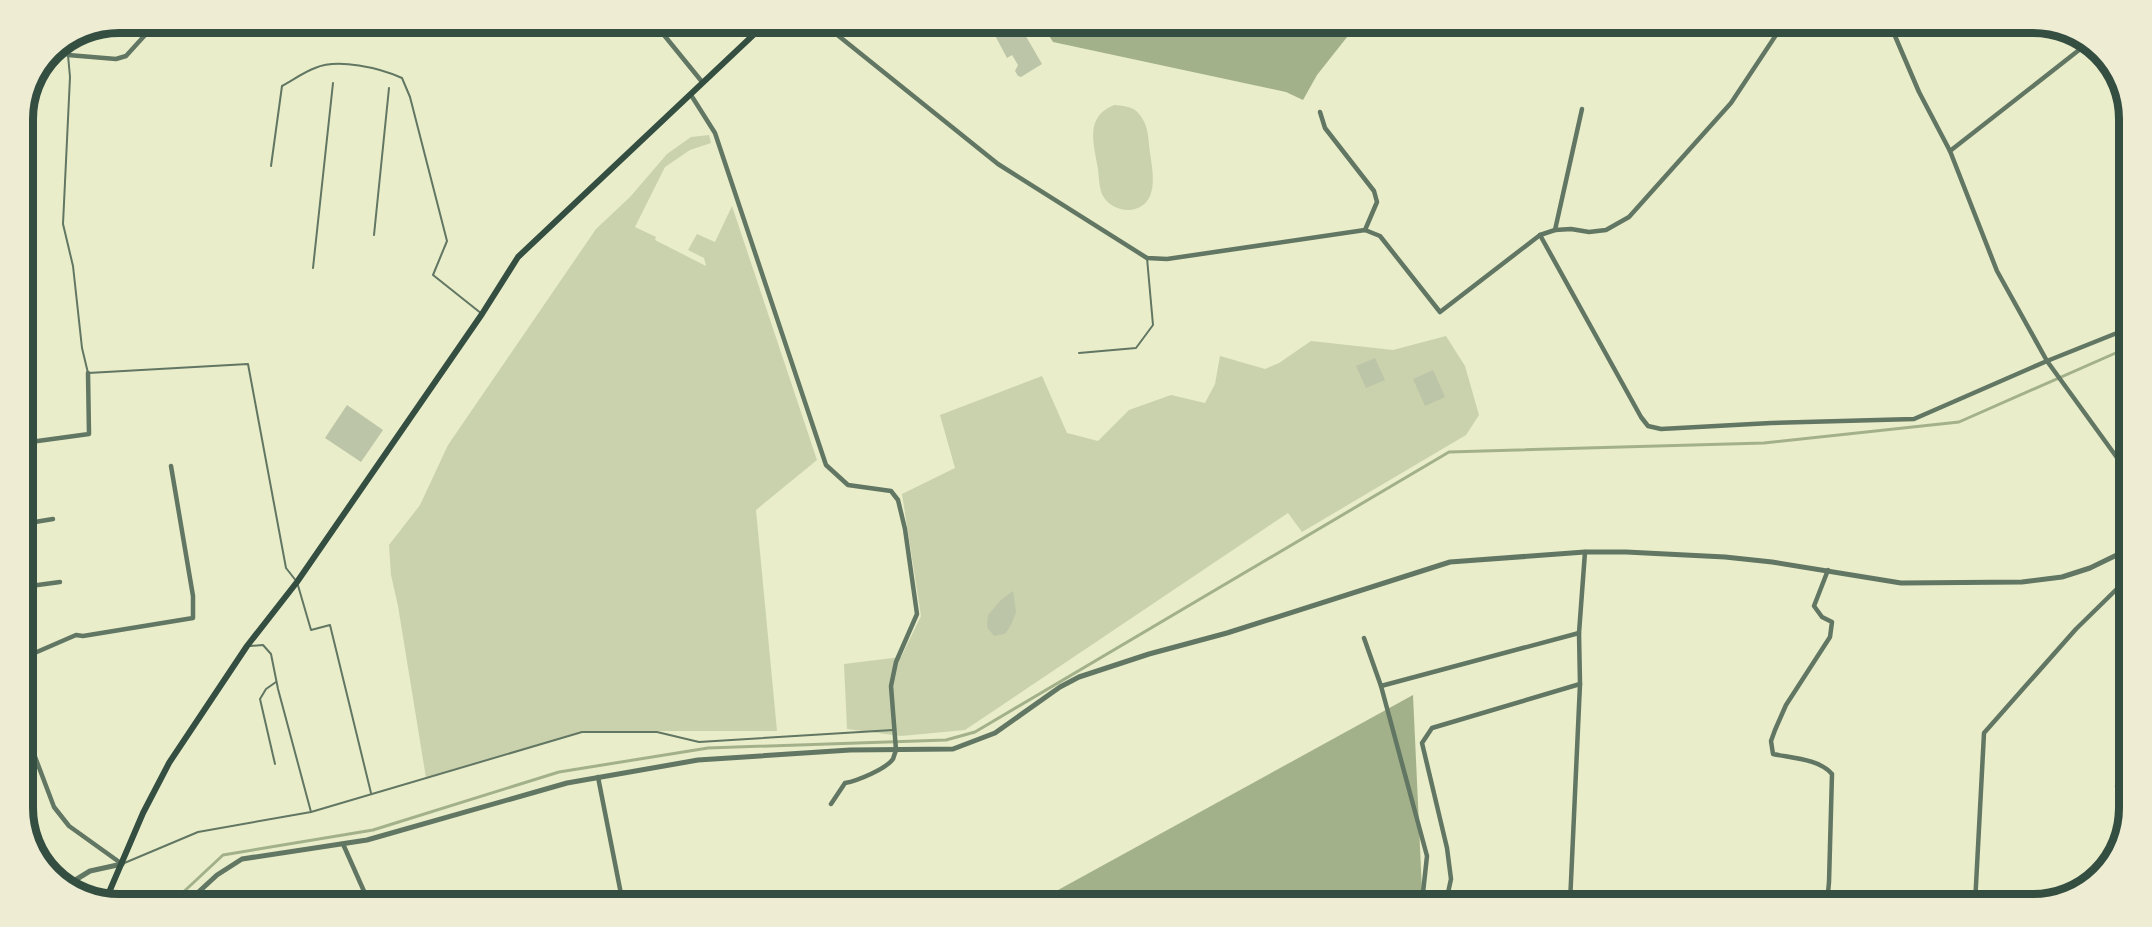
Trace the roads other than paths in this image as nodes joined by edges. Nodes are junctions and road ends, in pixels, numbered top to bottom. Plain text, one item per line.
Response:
1 (147, 33) edge
2 (664, 33) edge
3 (756, 33) edge
4 (835, 33) edge
5 (1777, 33) edge
6 (1894, 33) edge
7 (2080, 48) edge
8 (66, 51) edge
9 (68, 55) junction
10 (333, 83) dead end
11 (703, 83) junction
12 (389, 88) dead end
13 (691, 95) junction
14 (1582, 109) dead end
15 (1320, 112) dead end
16 (1950, 151) junction
17 (271, 166) dead end
18 (1365, 230) junction
19 (1555, 230) junction
20 (1540, 235) junction
21 (374, 236) dead end
22 (1147, 258) junction
23 (313, 267) dead end
24 (482, 314) junction
25 (2119, 332) edge
26 (1079, 353) dead end
27 (2047, 361) junction
28 (88, 374) junction
29 (33, 442) edge
30 (2119, 460) edge
31 (171, 466) dead end
32 (53, 519) dead end
33 (33, 522) edge
34 (1585, 552) junction
35 (2119, 554) edge
36 (1828, 570) junction
37 (60, 582) dead end
38 (297, 582) junction
39 (33, 586) edge
40 (2119, 587) edge
41 (1579, 633) junction
42 (1364, 638) dead end
43 (247, 646) junction
44 (33, 654) edge
45 (276, 682) junction
46 (1580, 684) junction
47 (1380, 686) junction
48 (894, 730) junction
49 (2119, 738) edge
50 (896, 748) junction
51 (33, 751) edge
52 (275, 764) dead end
53 (598, 777) junction
54 (2117, 786) joint
55 (371, 794) junction
56 (831, 804) dead end
57 (311, 812) junction
58 (2116, 827) edge
59 (343, 844) junction
60 (122, 864) junction
61 (74, 881) edge
62 (109, 893) edge
63 (196, 894) edge
64 (364, 894) edge
65 (621, 894) edge
66 (1423, 894) edge
67 (1448, 894) edge
68 (1570, 894) edge
69 (1828, 894) edge
70 (1976, 894) edge

1 - 9 street
2 - 11 street
3 - 11 main road
4 - 22 street
5 - 19 street
6 - 16 street
7 - 16 street
8 - 9 street
9 - 28 lane
10 - 23 lane
11 - 13 main road
12 - 21 lane
13 - 24 main road
13 - 48 street
14 - 19 street
15 - 18 street
16 - 27 street
17 - 24 lane
18 - 20 street
18 - 22 street
19 - 20 street
20 - 27 street
22 - 26 lane
24 - 38 main road
25 - 27 street
27 - 30 street
28 - 29 street
28 - 38 lane
31 - 44 street
32 - 33 street
34 - 36 street
34 - 41 street
34 - 50 street
35 - 36 street
36 - 69 street
37 - 39 street
38 - 43 main road
38 - 55 lane
40 - 70 street
41 - 46 street
41 - 47 street
42 - 47 street
43 - 45 lane
43 - 60 main road
45 - 52 lane
45 - 57 lane
46 - 67 street
46 - 68 street
47 - 66 street
48 - 50 street
48 - 55 lane
49 - 54 street
50 - 53 street
50 - 56 street
51 - 60 street
53 - 59 street
53 - 65 street
54 - 58 street
55 - 57 lane
57 - 60 lane
59 - 63 street
59 - 64 street
60 - 61 street
60 - 62 main road

